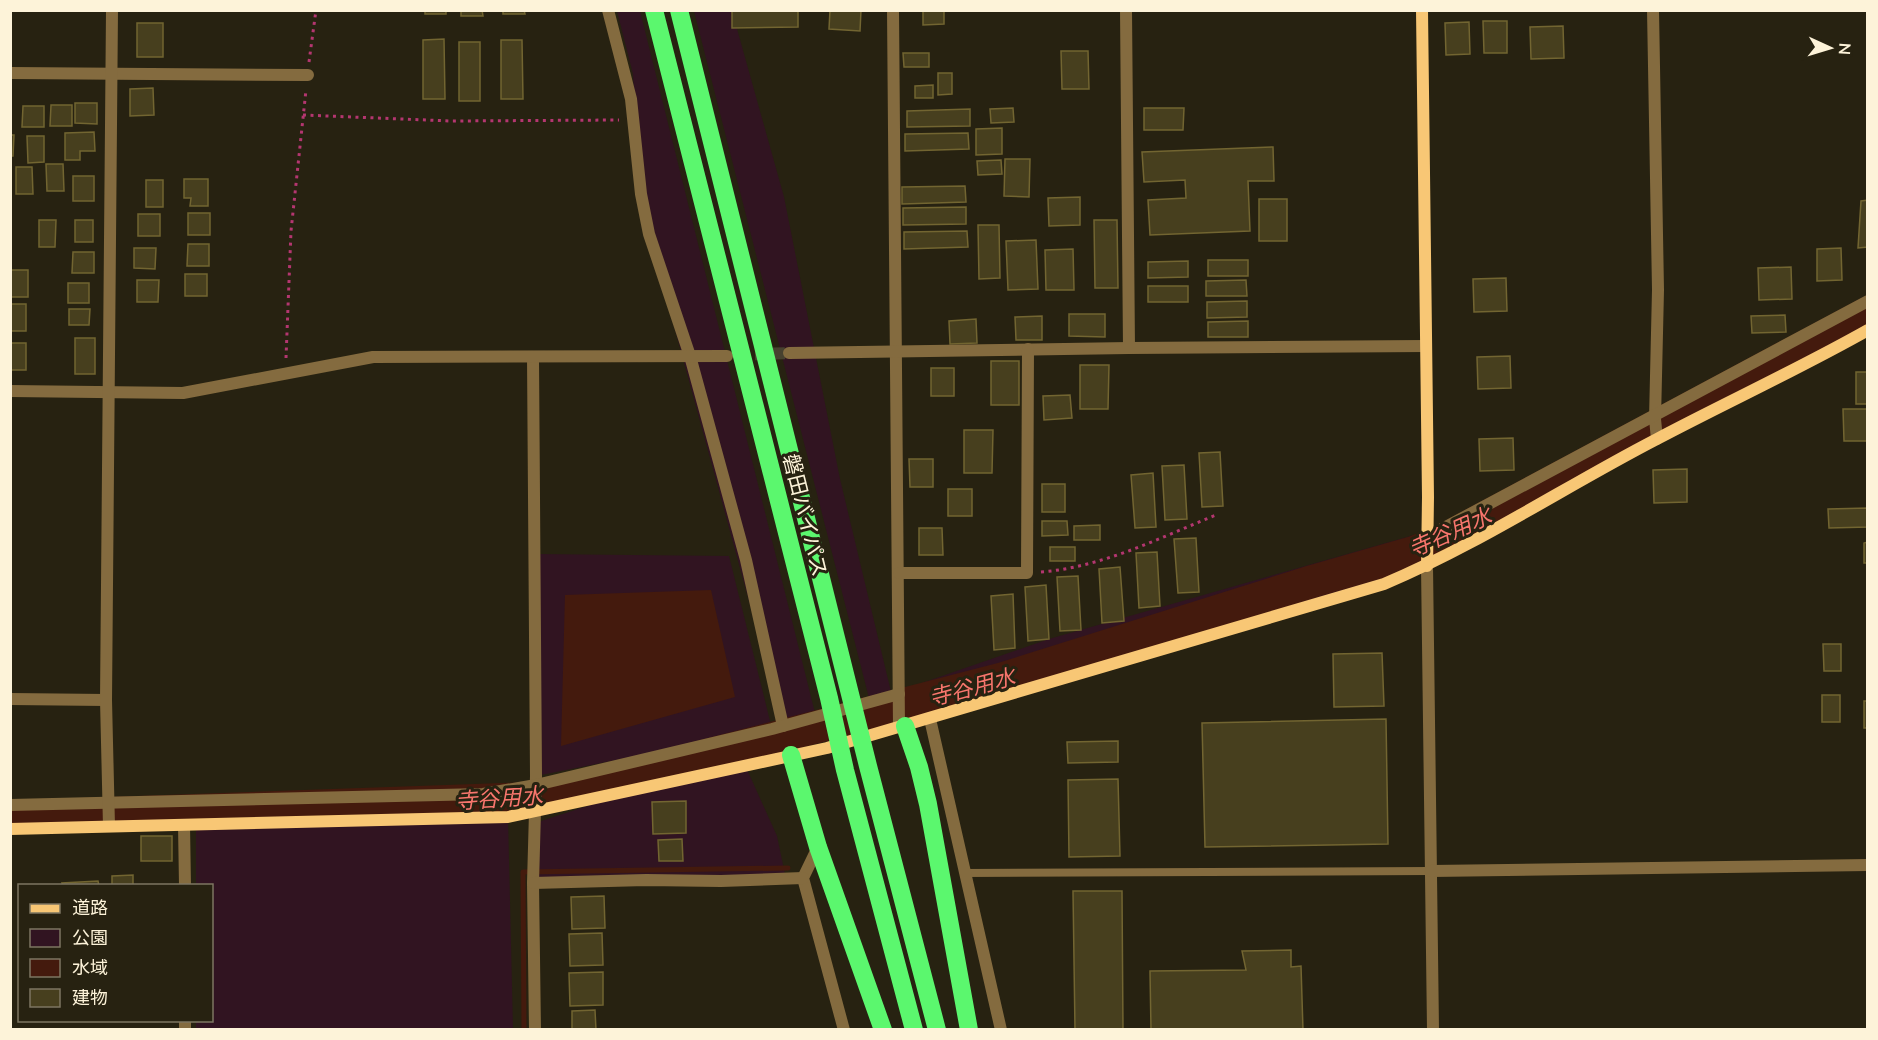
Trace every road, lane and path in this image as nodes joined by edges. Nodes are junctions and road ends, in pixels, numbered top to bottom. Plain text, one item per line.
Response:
1 (112, 10) edge
2 (316, 10) edge
3 (608, 10) edge
4 (654, 10) edge
5 (680, 10) edge
6 (893, 10) edge
7 (1126, 10) edge
8 (1422, 10) edge
9 (1653, 10) edge
10 (10, 73) edge
11 (111, 75) junction
12 (308, 75) junction
13 (303, 115) junction
14 (633, 119) junction
15 (1868, 301) edge
16 (1868, 330) edge
17 (1426, 346) junction
18 (1129, 348) junction
19 (1028, 350) junction
20 (897, 351) junction
21 (789, 353) tunnel mouth
22 (690, 356) junction
23 (727, 356) tunnel mouth
24 (533, 357) junction
25 (286, 374) junction
26 (10, 391) edge
27 (110, 392) junction
28 (1655, 417) junction
29 (1657, 437) junction
30 (1216, 515) dead end
31 (1427, 538) junction
32 (1427, 560) junction
33 (899, 573) junction
34 (1027, 573) junction
35 (899, 697) junction
36 (10, 699) edge
37 (106, 700) junction
38 (930, 719) junction
39 (901, 723) junction
40 (783, 726) junction
41 (791, 755) junction
42 (535, 787) junction
43 (108, 803) junction
44 (10, 805) edge
45 (535, 807) junction
46 (184, 825) junction
47 (109, 826) junction
48 (10, 829) edge
49 (818, 847) junction
50 (1868, 865) edge
51 (1431, 871) junction
52 (964, 873) junction
53 (803, 878) junction
54 (533, 883) junction
55 (184, 884) edge
56 (535, 1029) edge
57 (844, 1029) edge
58 (883, 1029) edge
59 (914, 1029) edge
60 (937, 1029) edge
61 (969, 1029) edge
62 (1001, 1029) edge
63 (1433, 1029) edge

1 - 11 street
2 - 12 path
3 - 14 street
4 - 59 highway, 磐田バイパス
5 - 60 highway, 磐田バイパス
6 - 20 street
7 - 18 street
8 - 17 street
9 - 28 street
10 - 11 street
11 - 12 street
11 - 27 street
12 - 13 path
13 - 14 path
13 - 25 path
14 - 22 street
15 - 28 street
16 - 29 street
17 - 18 street
17 - 31 street
18 - 19 street
19 - 20 street
19 - 34 street
20 - 21 street
20 - 33 street
22 - 23 street
22 - 24 street
22 - 40 street
24 - 25 street
24 - 42 street
25 - 27 street
26 - 27 street
27 - 37 street
28 - 29 street
28 - 31 street
29 - 32 street
30 - 34 path
31 - 32 street
32 - 38 street
32 - 51 street
33 - 34 street
33 - 35 street
35 - 39 street
35 - 40 street
36 - 37 street
37 - 43 street
38 - 39 street
38 - 52 street
39 - 41 street
39 - 61 highway
40 - 42 street
41 - 45 street
41 - 49 highway
42 - 43 street
42 - 45 street
43 - 44 street
43 - 47 street
45 - 46 street
45 - 54 street
46 - 47 street
46 - 55 street
47 - 48 street
49 - 53 street
49 - 58 highway
50 - 51 street
51 - 52 lane
51 - 63 street
52 - 62 street
53 - 54 street
53 - 57 street
54 - 56 street

